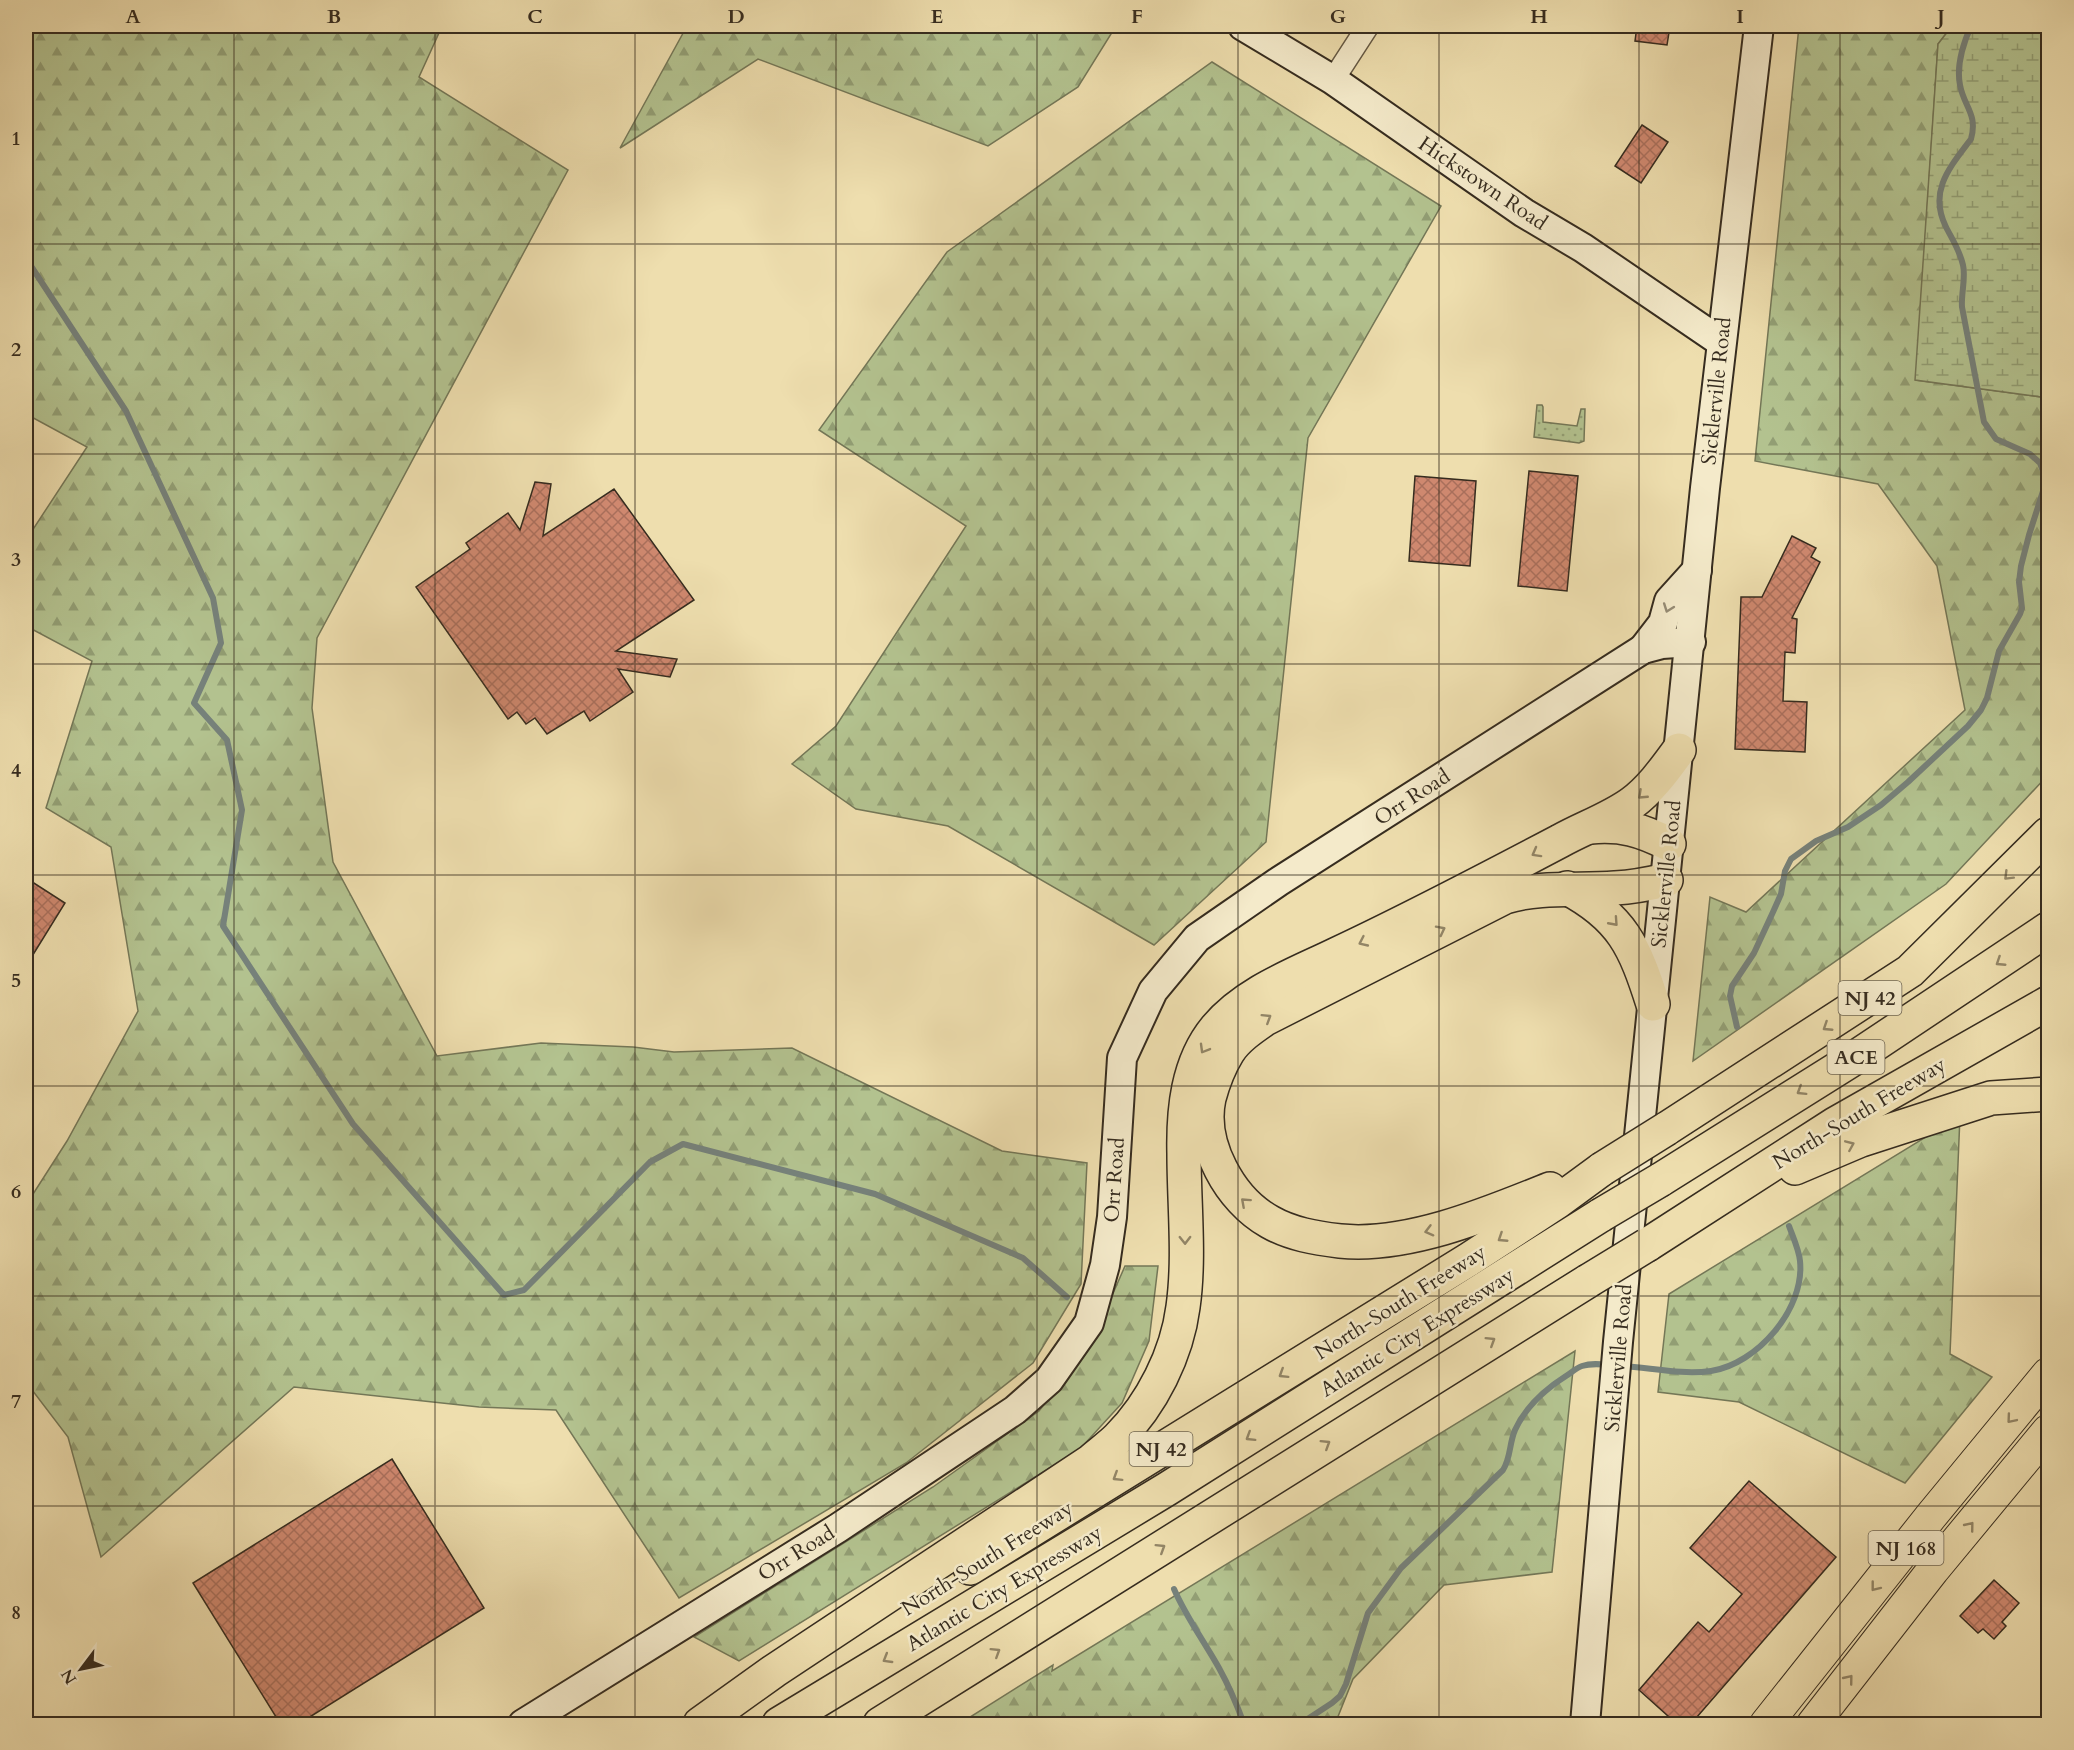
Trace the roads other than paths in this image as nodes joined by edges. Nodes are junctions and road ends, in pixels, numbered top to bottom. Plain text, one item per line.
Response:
1 (1243, 26) edge
2 (1368, 26) edge
3 (1759, 26) edge
4 (1333, 80) junction
5 (1721, 342) junction
6 (1697, 570) junction
7 (1690, 642) junction
8 (1643, 649) junction
9 (1679, 750) junction
10 (1588, 828) junction
11 (2044, 836) edge
12 (1669, 844) junction
13 (1666, 880) junction
14 (1567, 888) junction
15 (2049, 929) edge
16 (2049, 980) edge
17 (2049, 1003) edge
18 (1653, 1004) junction
19 (2049, 1094) edge
20 (1835, 1124) junction
21 (1602, 1169) junction
22 (1647, 1245) junction
23 (2049, 1374) edge
24 (2049, 1431) edge
25 (1905, 1548) junction
26 (1933, 1570) junction
27 (523, 1725) edge
28 (700, 1725) edge
29 (717, 1725) edge
30 (779, 1725) edge
31 (880, 1725) edge
32 (1585, 1725) edge
33 (1766, 1725) edge
34 (1813, 1725) edge

1 - 4 street, Hickstown Road
2 - 4 street
3 - 5 street, Sicklerville Road
4 - 5 street, Hickstown Road
5 - 6 street, Sicklerville Road
6 - 7 street, Sicklerville Road
6 -> 8 street
7 - 8 street, Orr Road
7 - 9 street, Sicklerville Road
8 - 27 street, Orr Road
9 -> 10 highway
9 - 12 street, Sicklerville Road
10 - 12 highway
10 -> 28 highway
11 -> 21 highway, North-South Freeway / NJ 42, bridge
12 - 13 street, Sicklerville Road
13 - 14 highway
13 - 18 street, Sicklerville Road
14 -> 18 highway
21 -> 14 highway
15 -> 30 highway, Atlantic City Expressway / ACE, bridge
16 - 20 highway, ACE
17 - 20 highway, North-South Freeway
18 - 32 street, Sicklerville Road
22 -> 19 highway
20 - 22 highway, North-South Freeway
21 -> 29 highway, North-South Freeway / NJ 42
31 -> 22 highway, North-South Freeway, bridge
23 -> 25 main road, NJ 168
26 -> 24 main road, NJ 168
25 - 26 main road
25 -> 33 main road, NJ 168
34 -> 26 main road, NJ 168

